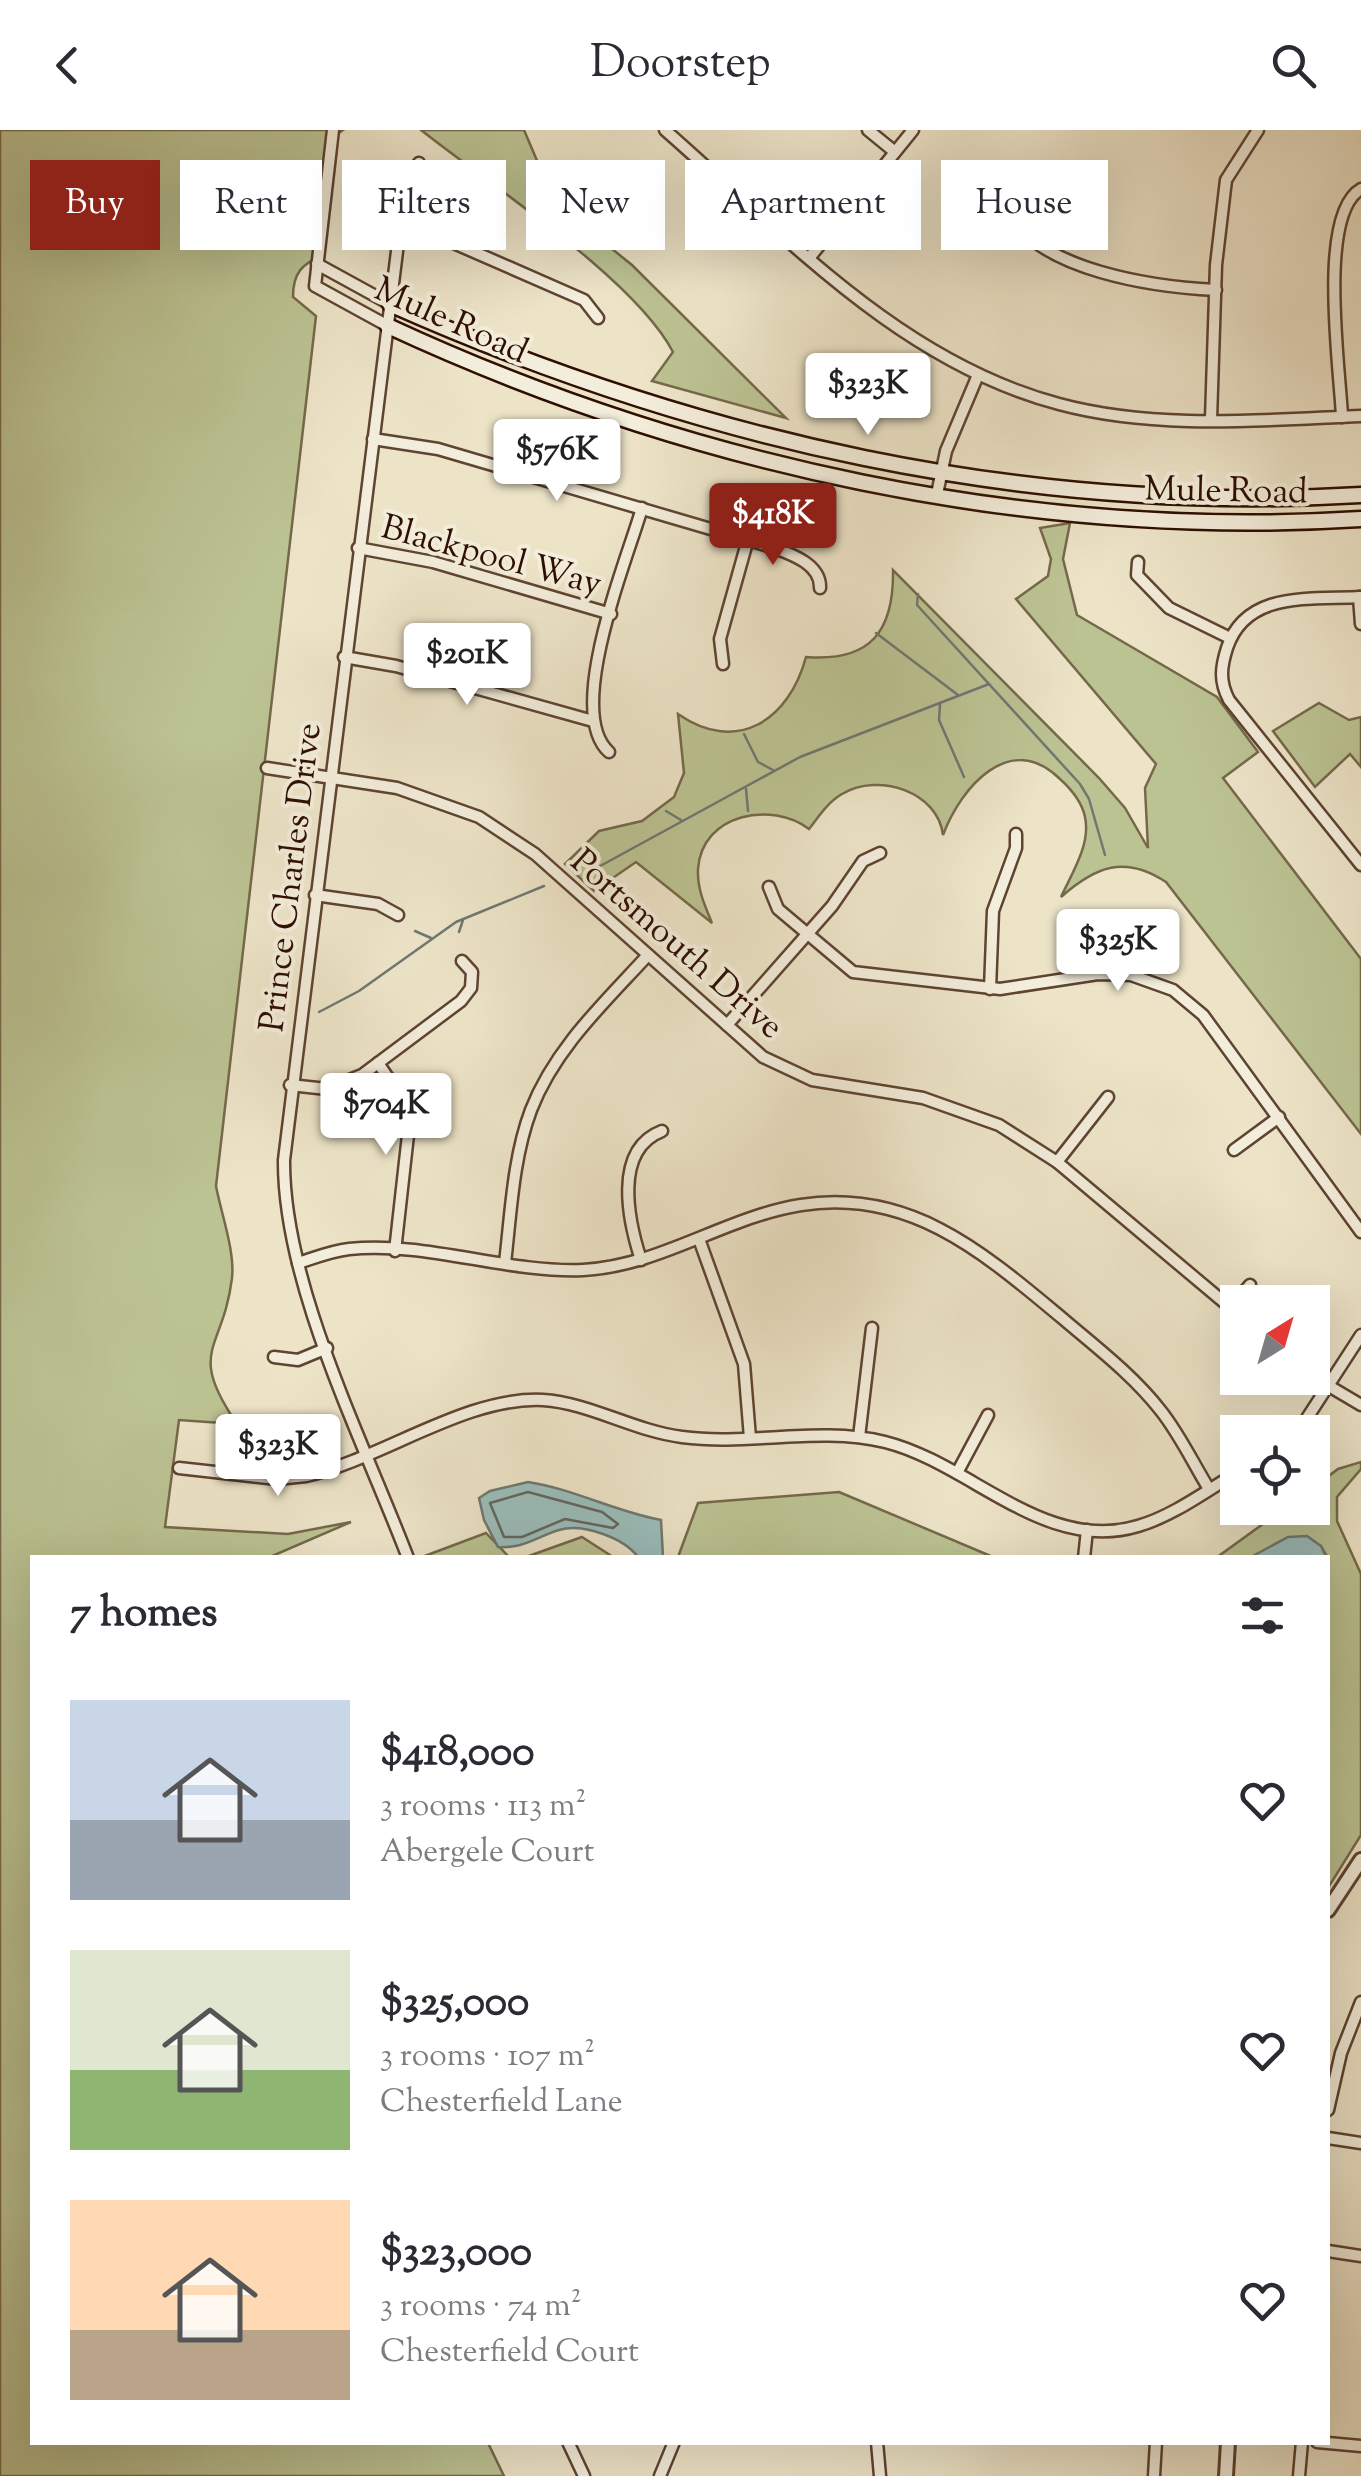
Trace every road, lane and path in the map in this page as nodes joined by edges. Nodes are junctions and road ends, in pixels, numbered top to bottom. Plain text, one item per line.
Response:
1 (334, 130) edge
2 (665, 130) edge
3 (868, 130) edge
4 (913, 130) edge
5 (1258, 130) edge
6 (895, 152) junction
7 (1361, 189) edge
8 (396, 250) edge
9 (469, 250) edge
10 (1058, 250) edge
11 (810, 257) junction
12 (317, 264) junction
13 (1216, 290) junction
14 (390, 304) junction
15 (598, 318) dead end
16 (388, 326) junction
17 (978, 375) junction
18 (1342, 416) junction
19 (1361, 416) edge
20 (1212, 419) junction
21 (373, 439) junction
22 (940, 472) junction
23 (938, 494) junction
24 (1361, 495) edge
25 (642, 508) junction
26 (1361, 519) edge
27 (748, 539) junction
28 (358, 548) junction
29 (1138, 562) dead end
30 (820, 588) dead end
31 (1360, 597) edge
32 (611, 614) junction
33 (1361, 624) edge
34 (1230, 638) junction
35 (344, 657) junction
36 (723, 664) dead end
37 (592, 722) junction
38 (610, 752) dead end
39 (268, 768) dead end
40 (330, 776) junction
41 (1016, 834) dead end
42 (880, 853) dead end
43 (1361, 865) edge
44 (769, 887) dead end
45 (315, 895) junction
46 (398, 916) dead end
47 (1125, 930) dead end
48 (806, 934) junction
49 (648, 955) junction
50 (462, 961) dead end
51 (1121, 974) junction
52 (990, 989) junction
53 (726, 1025) junction
54 (378, 1063) junction
55 (290, 1085) junction
56 (1108, 1097) dead end
57 (1279, 1117) junction
58 (662, 1131) dead end
59 (1234, 1150) dead end
60 (1057, 1162) junction
61 (1361, 1232) edge
62 (699, 1239) junction
63 (395, 1251) junction
64 (641, 1260) junction
65 (298, 1263) junction
66 (505, 1263) junction
67 (1220, 1299) edge
68 (872, 1328) dead end
69 (1361, 1335) edge
70 (327, 1348) junction
71 (274, 1357) dead end
72 (1330, 1388) joint
73 (1361, 1405) edge
74 (988, 1415) dead end
75 (860, 1437) junction
76 (750, 1438) junction
77 (368, 1454) junction
78 (179, 1468) dead end
79 (958, 1473) junction
80 (1220, 1482) edge
81 (1208, 1489) junction
82 (1088, 1530) junction
83 (407, 1555) edge
84 (1084, 1555) edge
85 (1361, 1860) edge
86 (1330, 1907) edge
87 (1361, 2002) edge
88 (1330, 2101) edge
89 (1330, 2138) edge
90 (1361, 2143) edge
91 (1330, 2251) edge
92 (1361, 2256) edge
93 (1330, 2443) edge
94 (569, 2445) edge
95 (673, 2445) edge
96 (877, 2445) edge
97 (1156, 2445) edge
98 (1228, 2445) edge
99 (1302, 2445) edge
100 (1361, 2446) edge
101 (584, 2476) edge
102 (660, 2476) edge
103 (880, 2476) edge
104 (1154, 2476) edge
105 (1226, 2476) edge
106 (1299, 2476) edge

1 - 12 street
2 - 11 street
3 - 6 street
4 - 6 street
5 - 13 street
6 - 11 street
7 - 18 street
8 - 14 street, Prince Charles Drive
9 - 15 street
10 - 13 street
11 - 17 street
12 - 14 street, Mule Road
12 - 16 street, Mule Road
13 - 20 street
14 - 16 street, Prince Charles Drive
14 - 22 main road, Mule Road
16 - 21 street, Prince Charles Drive
16 - 23 main road, Mule Road
17 - 20 street
17 - 22 street
18 - 19 street
18 - 20 street
21 - 25 street
21 - 28 street, Prince Charles Drive
22 - 23 street
22 - 24 main road, Mule Road
23 - 26 main road, Mule Road
25 - 27 street
25 - 32 street
27 - 30 street
27 - 36 street
28 - 32 street, Blackpool Way
28 - 35 street, Prince Charles Drive
29 - 34 street
31 - 33 street
31 - 34 street
32 - 37 street
34 - 43 street
35 - 37 street
35 - 40 street, Prince Charles Drive
37 - 38 street
39 - 40 street, Portsmouth Drive
40 - 45 street, Prince Charles Drive
40 - 49 street, Portsmouth Drive
41 - 52 street
42 - 48 street
44 - 48 street
45 - 46 street
45 - 55 street, Prince Charles Drive
47 - 51 street
48 - 52 street
48 - 53 street
49 - 53 street, Portsmouth Drive
49 - 66 street
50 - 54 street
51 - 52 street
51 - 57 street
53 - 60 street, Portsmouth Drive
54 - 55 street
54 - 63 street
55 - 65 street, Prince Charles Drive
56 - 60 street
57 - 59 street
57 - 61 street
58 - 64 street
60 - 67 street, Portsmouth Drive
62 - 64 street
62 - 76 street
62 - 81 street
63 - 65 street
63 - 66 street
64 - 66 street
65 - 70 street, Prince Charles Drive
68 - 75 street
69 - 72 street
70 - 71 street
70 - 77 street, Prince Charles Drive
72 - 73 street
74 - 79 street
75 - 76 street
75 - 79 street
76 - 77 street
77 - 78 street
77 - 83 street, Prince Charles Drive
79 - 82 street
80 - 81 street
81 - 82 street
82 - 84 street
85 - 86 street
87 - 88 street
89 - 90 street
91 - 92 street
93 - 100 street
94 - 101 street
95 - 102 street
96 - 103 street
97 - 104 street
98 - 105 street
99 - 106 street

